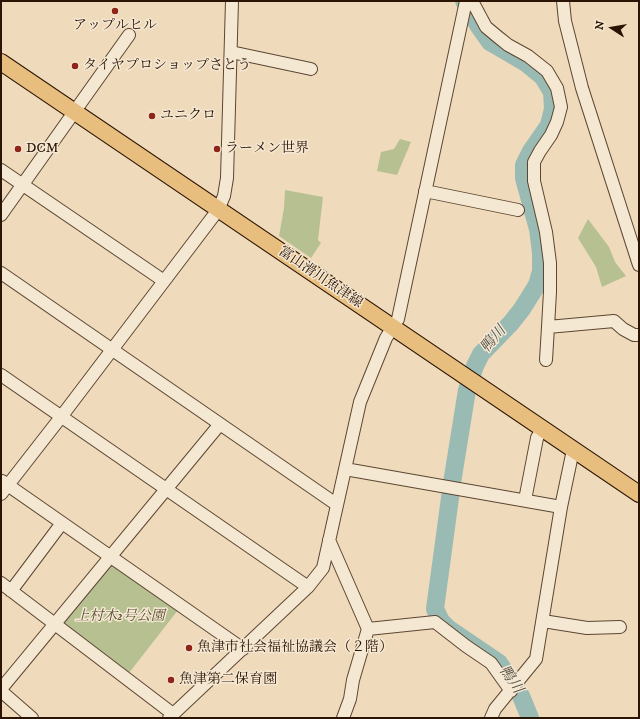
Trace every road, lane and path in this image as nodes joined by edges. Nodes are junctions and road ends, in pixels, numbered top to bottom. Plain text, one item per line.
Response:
1 (232, 1) edge
2 (472, 1) edge
3 (563, 1) edge
4 (464, 6) edge
5 (129, 35) dead end
6 (231, 52) junction
7 (1, 62) edge
8 (311, 69) dead end
9 (74, 111) junction
10 (1, 170) edge
11 (22, 184) junction
12 (425, 191) junction
13 (218, 210) junction
14 (518, 210) dead end
15 (1, 215) edge
16 (639, 265) edge
17 (1, 273) edge
18 (164, 281) junction
19 (548, 327) junction
20 (393, 328) junction
21 (639, 335) edge
22 (112, 350) junction
23 (546, 360) dead end
24 (1, 375) edge
25 (61, 417) junction
26 (220, 424) junction
27 (542, 429) junction
28 (573, 450) junction
29 (345, 469) junction
30 (3, 486) edge
31 (167, 490) junction
32 (639, 494) edge
33 (525, 500) junction
34 (336, 504) junction
35 (562, 507) junction
36 (62, 523) junction
37 (329, 540) junction
38 (111, 557) junction
39 (1, 583) edge
40 (308, 587) junction
41 (11, 591) junction
42 (542, 621) junction
43 (55, 624) junction
44 (368, 628) junction
45 (620, 628) dead end
46 (242, 648) junction
47 (1, 690) edge
48 (511, 691) junction
49 (171, 716) edge
50 (32, 718) edge
51 (343, 718) edge
52 (491, 718) edge

1 - 6 street
2 - 19 street
3 - 16 street
4 - 12 street
5 - 9 street
6 - 8 street
6 - 13 street
7 - 9 main road, 富山滑川魚津線
9 - 11 street
9 - 13 main road, 富山滑川魚津線
10 - 11 street
11 - 15 street
11 - 18 street
12 - 14 street
12 - 20 street
13 - 18 street
13 - 20 main road, 富山滑川魚津線
17 - 22 street
18 - 22 street
19 - 21 street
19 - 23 street
20 - 27 main road, 富山滑川魚津線
20 - 29 street
22 - 25 street
22 - 26 street
24 - 25 street
25 - 30 street
25 - 31 street
26 - 31 street
26 - 34 street
27 - 28 main road, 富山滑川魚津線
27 - 33 street
28 - 32 main road, 富山滑川魚津線
28 - 35 street
29 - 33 street
29 - 34 street
30 - 36 street
31 - 38 street
31 - 40 street
33 - 35 street
34 - 37 street
35 - 42 street
36 - 38 street
36 - 41 street
37 - 40 street
37 - 44 street
38 - 43 street
38 - 46 street
39 - 41 street
40 - 46 street
41 - 43 street
42 - 45 street
42 - 48 street
43 - 47 street
43 - 49 street
44 - 48 street
44 - 51 street
46 - 49 street
47 - 50 street
48 - 52 street

